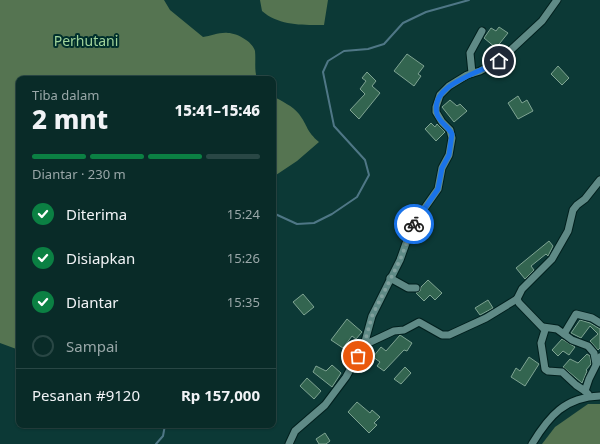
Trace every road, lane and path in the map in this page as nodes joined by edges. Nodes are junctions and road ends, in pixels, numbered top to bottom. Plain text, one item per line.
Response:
1 (557, 0) edge
2 (482, 31) dead end
3 (472, 73) junction
4 (600, 180) edge
5 (390, 278) junction
6 (416, 288) dead end
7 (517, 299) junction
8 (600, 323) edge
9 (543, 328) junction
10 (564, 334) junction
11 (364, 345) junction
12 (598, 360) edge
13 (585, 391) junction
14 (600, 396) edge
15 (592, 397) junction
16 (289, 444) edge
17 (532, 444) edge

1 - 3 street
2 - 3 street
3 - 5 street
4 - 7 street
5 - 6 street
5 - 11 street
7 - 9 street
7 - 11 street
8 - 10 street
9 - 10 street
9 - 13 street
10 - 12 street
11 - 16 street
12 - 13 street
13 - 15 street
14 - 15 street
15 - 17 street

